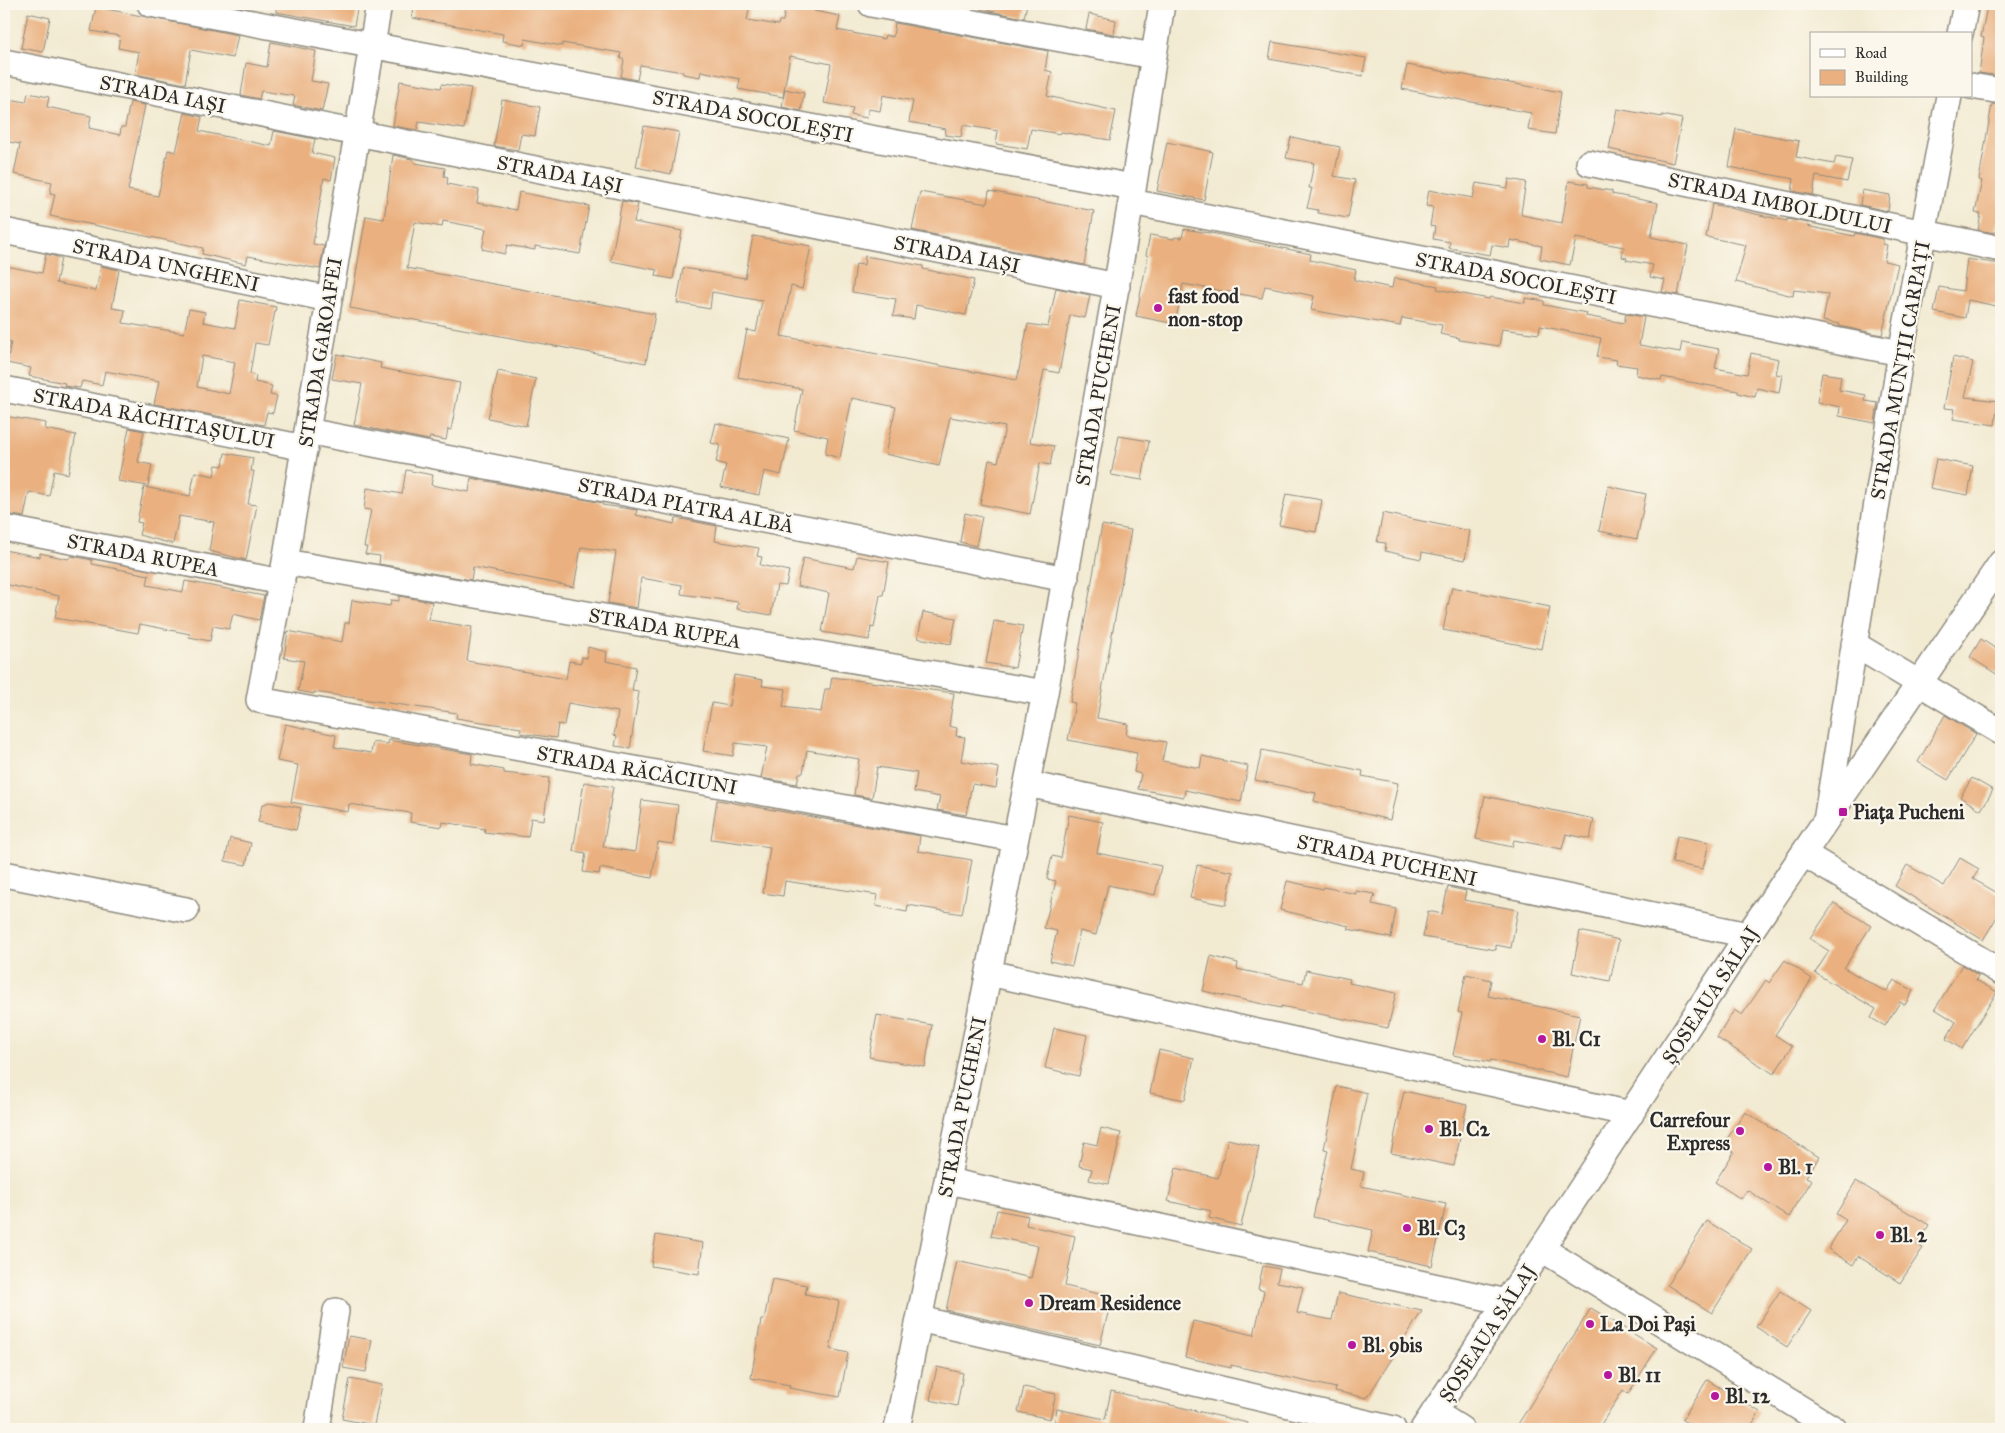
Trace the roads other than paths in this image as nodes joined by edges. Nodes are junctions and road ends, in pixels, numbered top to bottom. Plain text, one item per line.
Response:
1 (150, 4) edge
2 (378, 4) edge
3 (871, 4) edge
4 (1162, 4) edge
5 (1966, 4) edge
6 (1960, 32) edge
7 (372, 44) junction
8 (1153, 56) junction
9 (4, 62) edge
10 (1972, 86) edge
11 (2001, 92) edge
12 (1949, 98) edge
13 (357, 133) junction
14 (1589, 163) dead end
15 (1132, 195) junction
16 (4, 231) edge
17 (1923, 232) junction
18 (2001, 249) edge
19 (1117, 286) junction
20 (329, 298) junction
21 (1901, 353) junction
22 (4, 389) edge
23 (306, 440) junction
24 (4, 528) edge
25 (2001, 563) edge
26 (283, 572) junction
27 (1066, 579) junction
28 (1854, 644) junction
29 (1921, 683) junction
30 (1045, 693) junction
31 (259, 700) joint
32 (2001, 732) edge
33 (1027, 784) junction
34 (1825, 822) junction
35 (1016, 840) junction
36 (1804, 854) junction
37 (4, 874) edge
38 (186, 910) dead end
39 (1748, 935) junction
40 (2001, 972) edge
41 (989, 973) junction
42 (1631, 1114) junction
43 (948, 1181) junction
44 (1542, 1249) junction
45 (1507, 1302) junction
46 (336, 1311) dead end
47 (920, 1319) junction
48 (1428, 1421) edge
49 (318, 1429) edge
50 (897, 1429) edge
51 (1393, 1429) edge
52 (1461, 1429) edge
53 (1834, 1429) edge

1 - 7 street, STRADA SOCOLEȘTI
2 - 7 street, STRADA GAROAFEI
3 - 8 street
4 - 8 street, STRADA PUCHENI
5 - 6 street
7 - 13 street, STRADA GAROAFEI
7 - 15 street, STRADA SOCOLEȘTI
8 - 15 street, STRADA PUCHENI
9 - 13 street, STRADA IAȘI
10 - 11 street
12 - 17 street, STRADA MUNȚII CARPAȚI
13 - 19 street, STRADA IAȘI
13 - 20 street, STRADA GAROAFEI
14 - 17 street, STRADA IMBOLDULUI
15 - 19 street, STRADA PUCHENI
15 - 21 street, STRADA SOCOLEȘTI
16 - 20 street, STRADA UNGHENI
17 - 18 street, STRADA IMBOLDULUI
17 - 21 street, STRADA MUNȚII CARPAȚI
19 - 27 street, STRADA PUCHENI
20 - 23 street, STRADA GAROAFEI
21 - 28 street, STRADA MUNȚII CARPAȚI
22 - 23 street, STRADA RĂCHITAȘULUI
23 - 26 street, STRADA GAROAFEI
23 - 27 street, STRADA PIATRA ALBĂ
24 - 26 street, STRADA RUPEA
25 - 29 street, ȘOSEAUA SĂLAJ
26 - 30 street, STRADA RUPEA
26 - 31 street, STRADA GAROAFEI
27 - 30 street, STRADA PUCHENI
28 - 29 street
28 - 34 street, STRADA MUNȚII CARPAȚI
29 - 32 street
29 - 34 street, ȘOSEAUA SĂLAJ
30 - 33 street, STRADA PUCHENI
31 - 35 street, STRADA RĂCĂCIUNI
33 - 35 street, STRADA PUCHENI
33 - 39 street, STRADA PUCHENI
34 - 36 street, ȘOSEAUA SĂLAJ
35 - 41 street, STRADA PUCHENI
36 - 39 street, ȘOSEAUA SĂLAJ
36 - 40 street
37 - 38 street
39 - 42 street, ȘOSEAUA SĂLAJ
41 - 42 street
41 - 43 street, STRADA PUCHENI
42 - 44 street, ȘOSEAUA SĂLAJ
43 - 45 street
43 - 47 street, STRADA PUCHENI
44 - 45 street, ȘOSEAUA SĂLAJ
44 - 53 street
45 - 48 street, ȘOSEAUA SĂLAJ
46 - 49 street
47 - 50 street, STRADA PUCHENI
47 - 51 street
48 - 52 street

